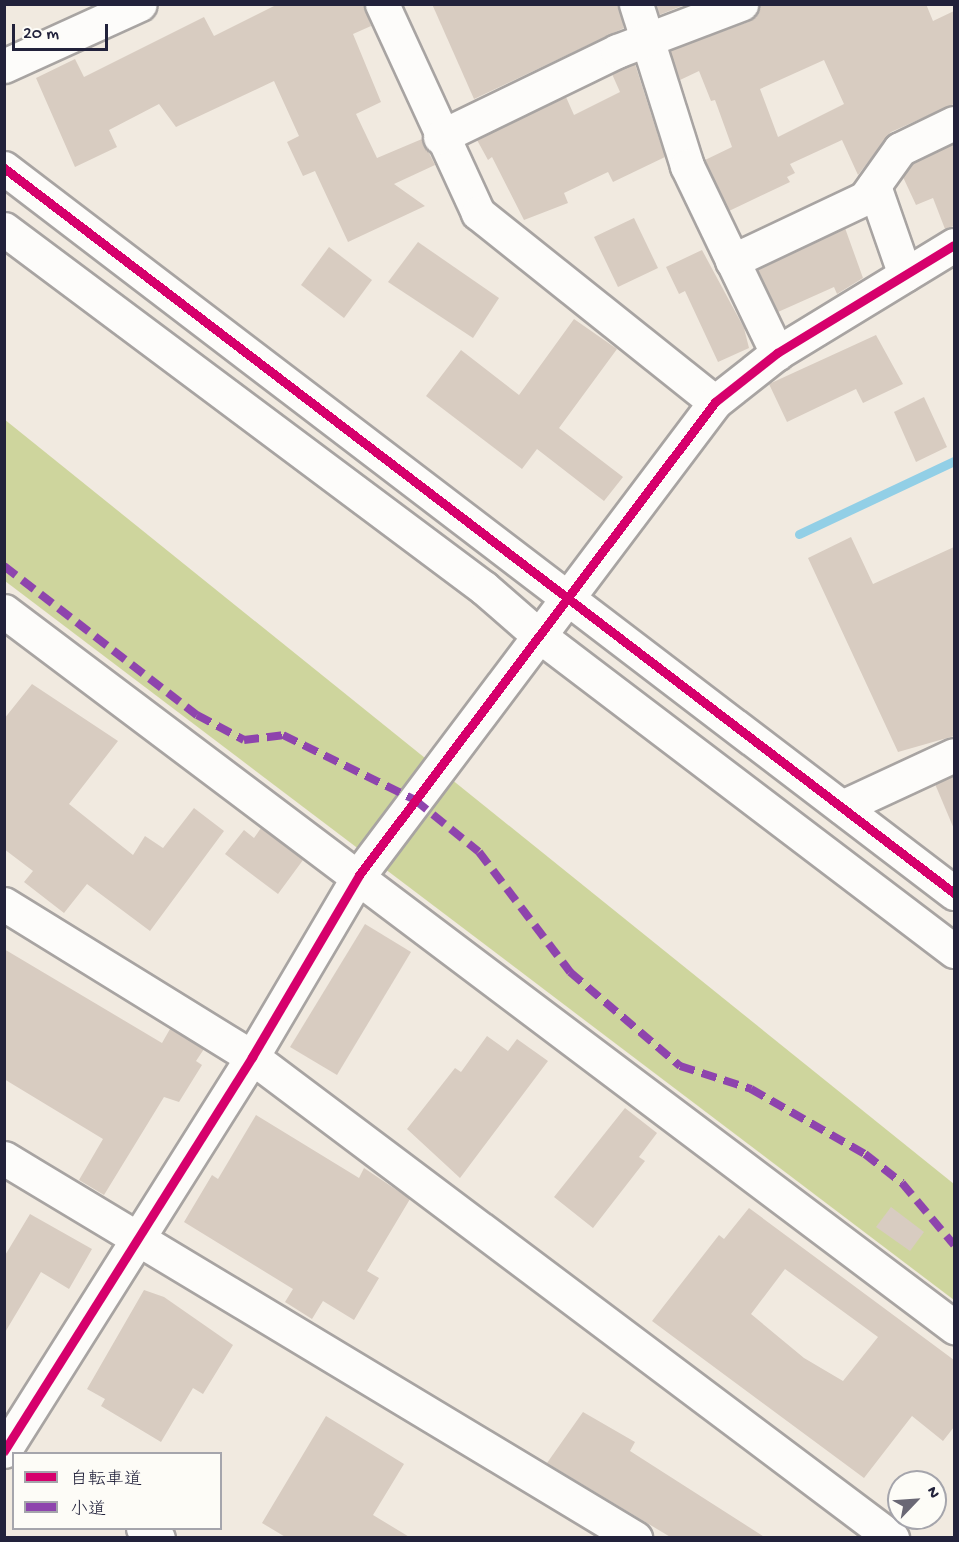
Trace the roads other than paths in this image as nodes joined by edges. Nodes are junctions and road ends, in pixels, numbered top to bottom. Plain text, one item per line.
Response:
1 (140, 4) edge
2 (382, 4) edge
3 (636, 4) edge
4 (741, 4) edge
5 (648, 40) junction
6 (4, 66) edge
7 (954, 123) edge
8 (440, 137) junction
9 (4, 168) edge
10 (874, 186) junction
11 (4, 229) edge
12 (954, 245) edge
13 (732, 261) junction
14 (905, 275) junction
15 (777, 353) junction
16 (715, 402) junction
17 (565, 594) junction
18 (4, 611) edge
19 (537, 634) junction
20 (954, 755) edge
21 (842, 807) junction
22 (359, 875) junction
23 (954, 893) edge
24 (4, 904) edge
25 (954, 951) edge
26 (252, 1057) junction
27 (4, 1158) edge
28 (135, 1237) junction
29 (954, 1327) edge
30 (9, 1449) edge
31 (635, 1538) edge
32 (892, 1538) edge

1 - 6 street
2 - 8 street
3 - 5 street
4 - 5 street
5 - 8 street
5 - 13 street
7 - 10 street
8 - 16 street
9 - 17 street
10 - 13 street
10 - 14 street
11 - 19 street
12 - 14 street
13 - 15 street
14 - 15 street
15 - 16 street
16 - 17 street
17 - 19 street
17 - 21 street
18 - 22 street
19 - 22 street
19 - 25 street
20 - 21 street
21 - 23 street
22 - 26 street
22 - 29 street
24 - 26 street
26 - 28 street
26 - 32 street
27 - 28 street
28 - 30 street
28 - 31 street

